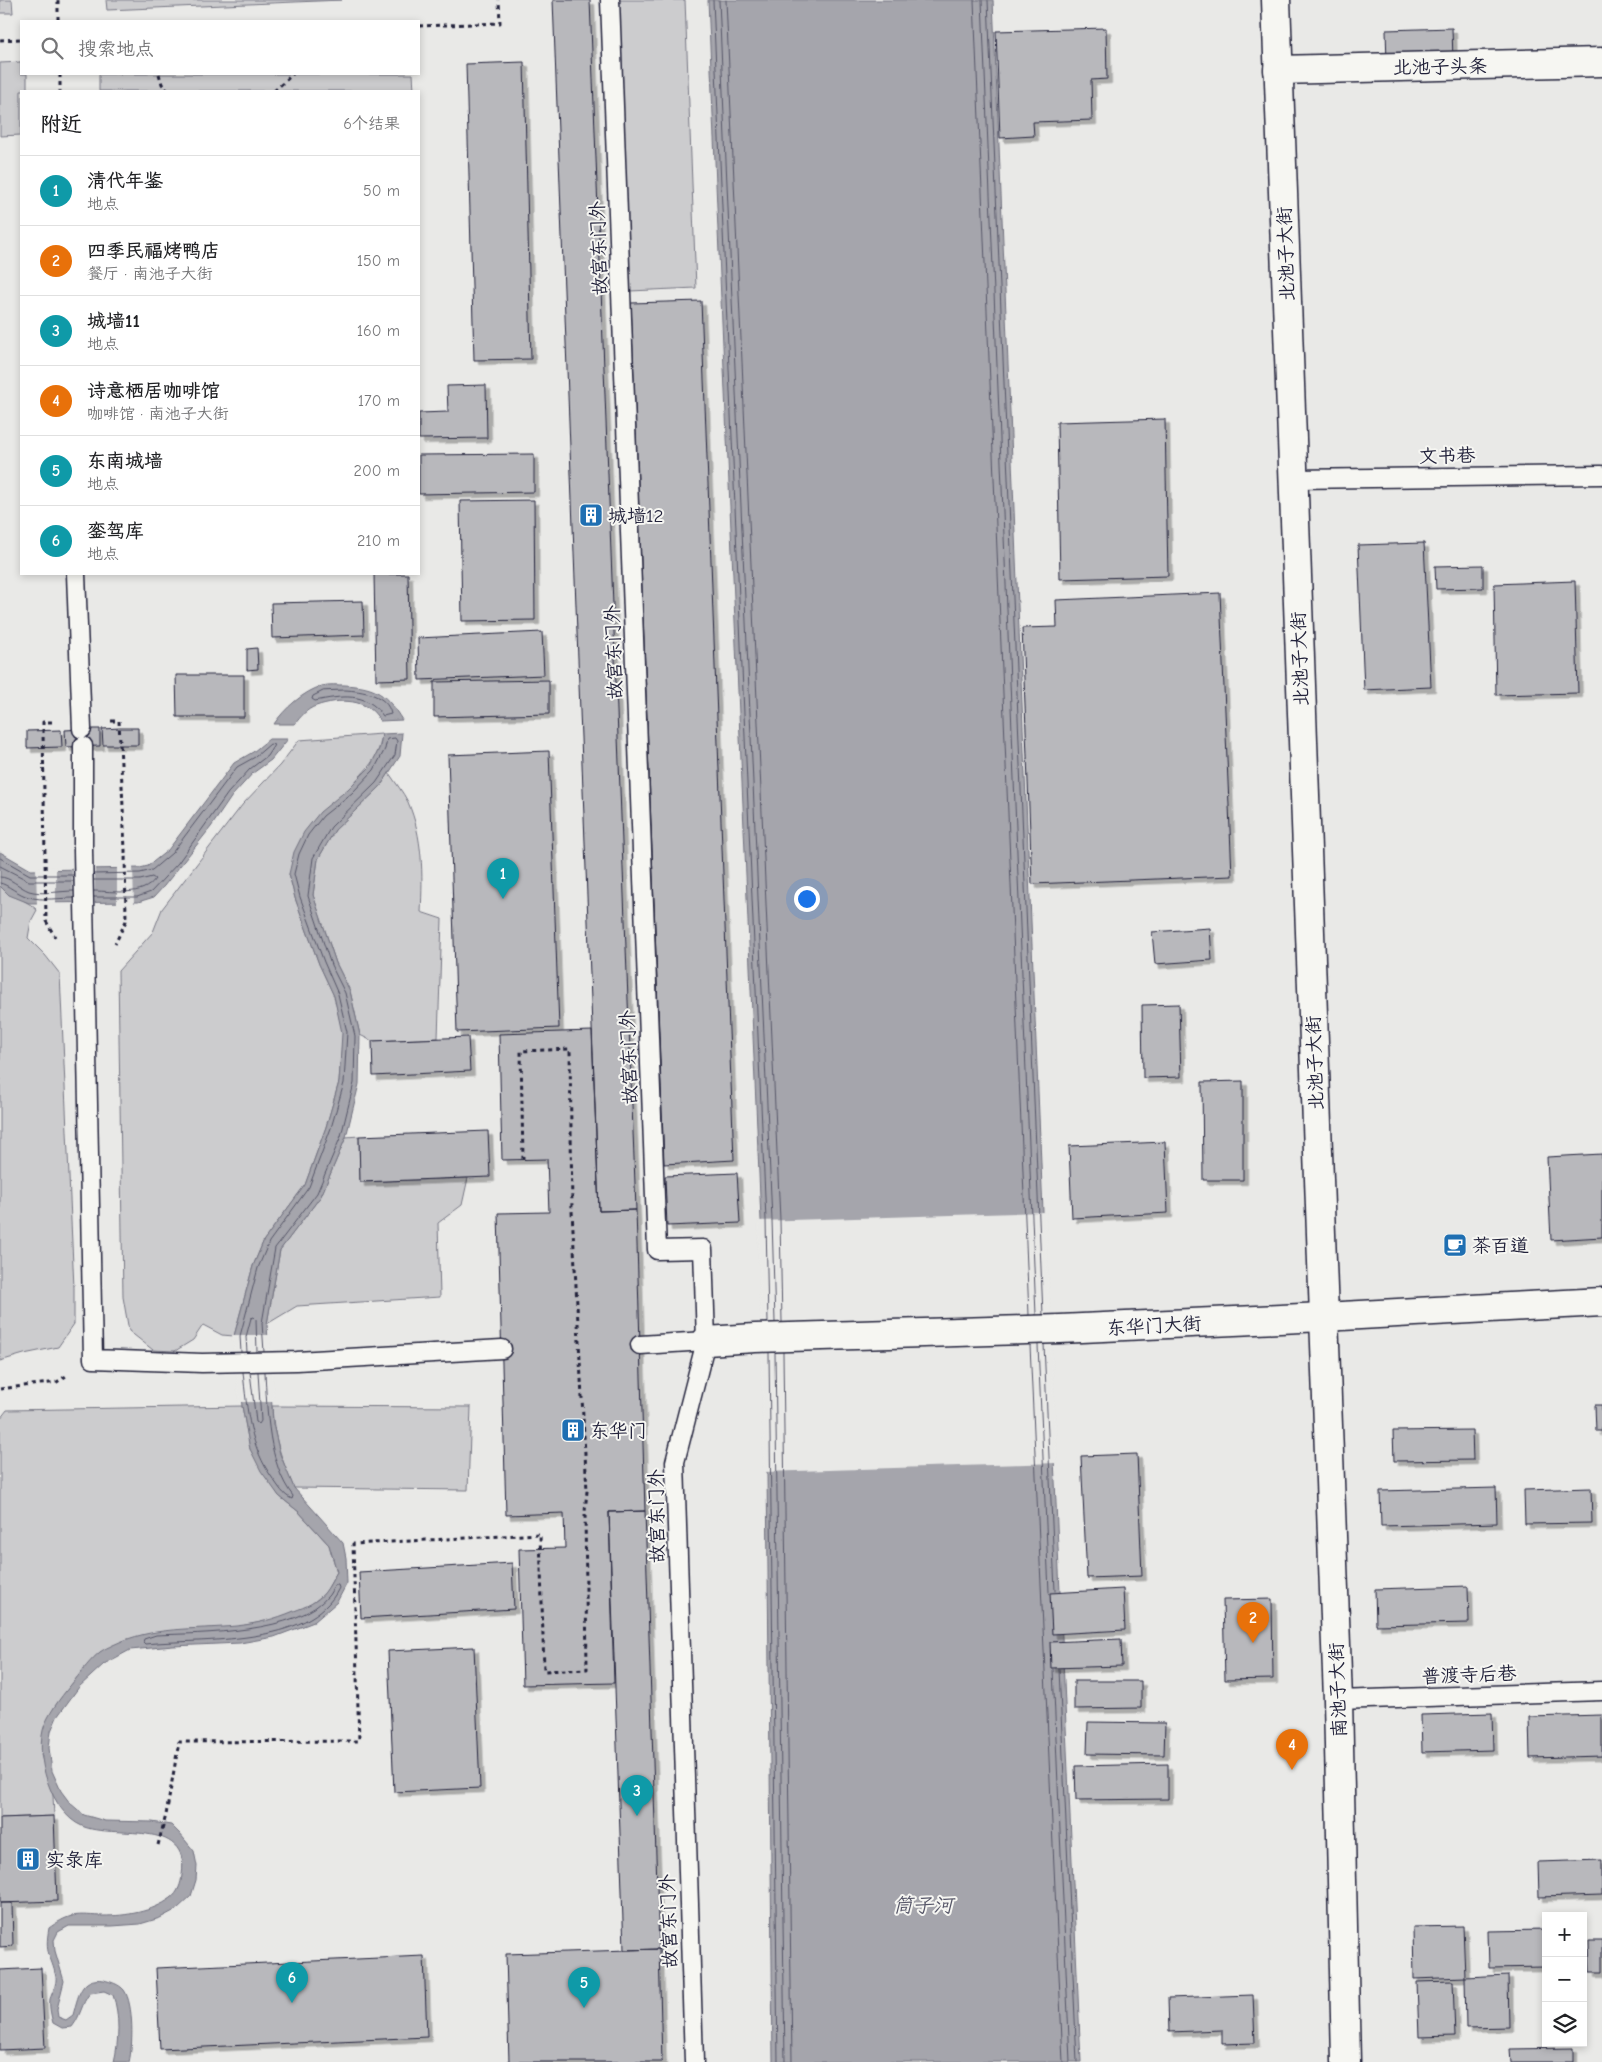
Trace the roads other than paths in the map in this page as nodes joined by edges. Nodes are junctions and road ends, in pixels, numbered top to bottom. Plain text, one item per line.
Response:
1 (610, 0) edge
2 (1276, 0) edge
3 (1602, 62) edge
4 (1278, 70) junction
5 (1602, 475) edge
6 (1293, 479) junction
7 (76, 575) edge
8 (1602, 1302) edge
9 (1323, 1317) junction
10 (706, 1341) junction
11 (640, 1345) dead end
12 (502, 1349) dead end
13 (1602, 1691) edge
14 (1338, 1700) junction
15 (694, 2062) edge
16 (1346, 2062) edge

1 - 10 lane, 故宫东门外
2 - 4 street, 北池子大街
3 - 4 street, 北池子头条
4 - 6 street, 北池子大街
5 - 6 lane, 文书巷
6 - 9 street, 北池子大街
7 - 12 lane
8 - 9 street, 东华门大街
9 - 10 street, 东华门大街
9 - 14 street, 南池子大街
10 - 11 lane
10 - 15 lane, 故宫东门外
13 - 14 lane, 普渡寺后巷
14 - 16 street, 南池子大街

